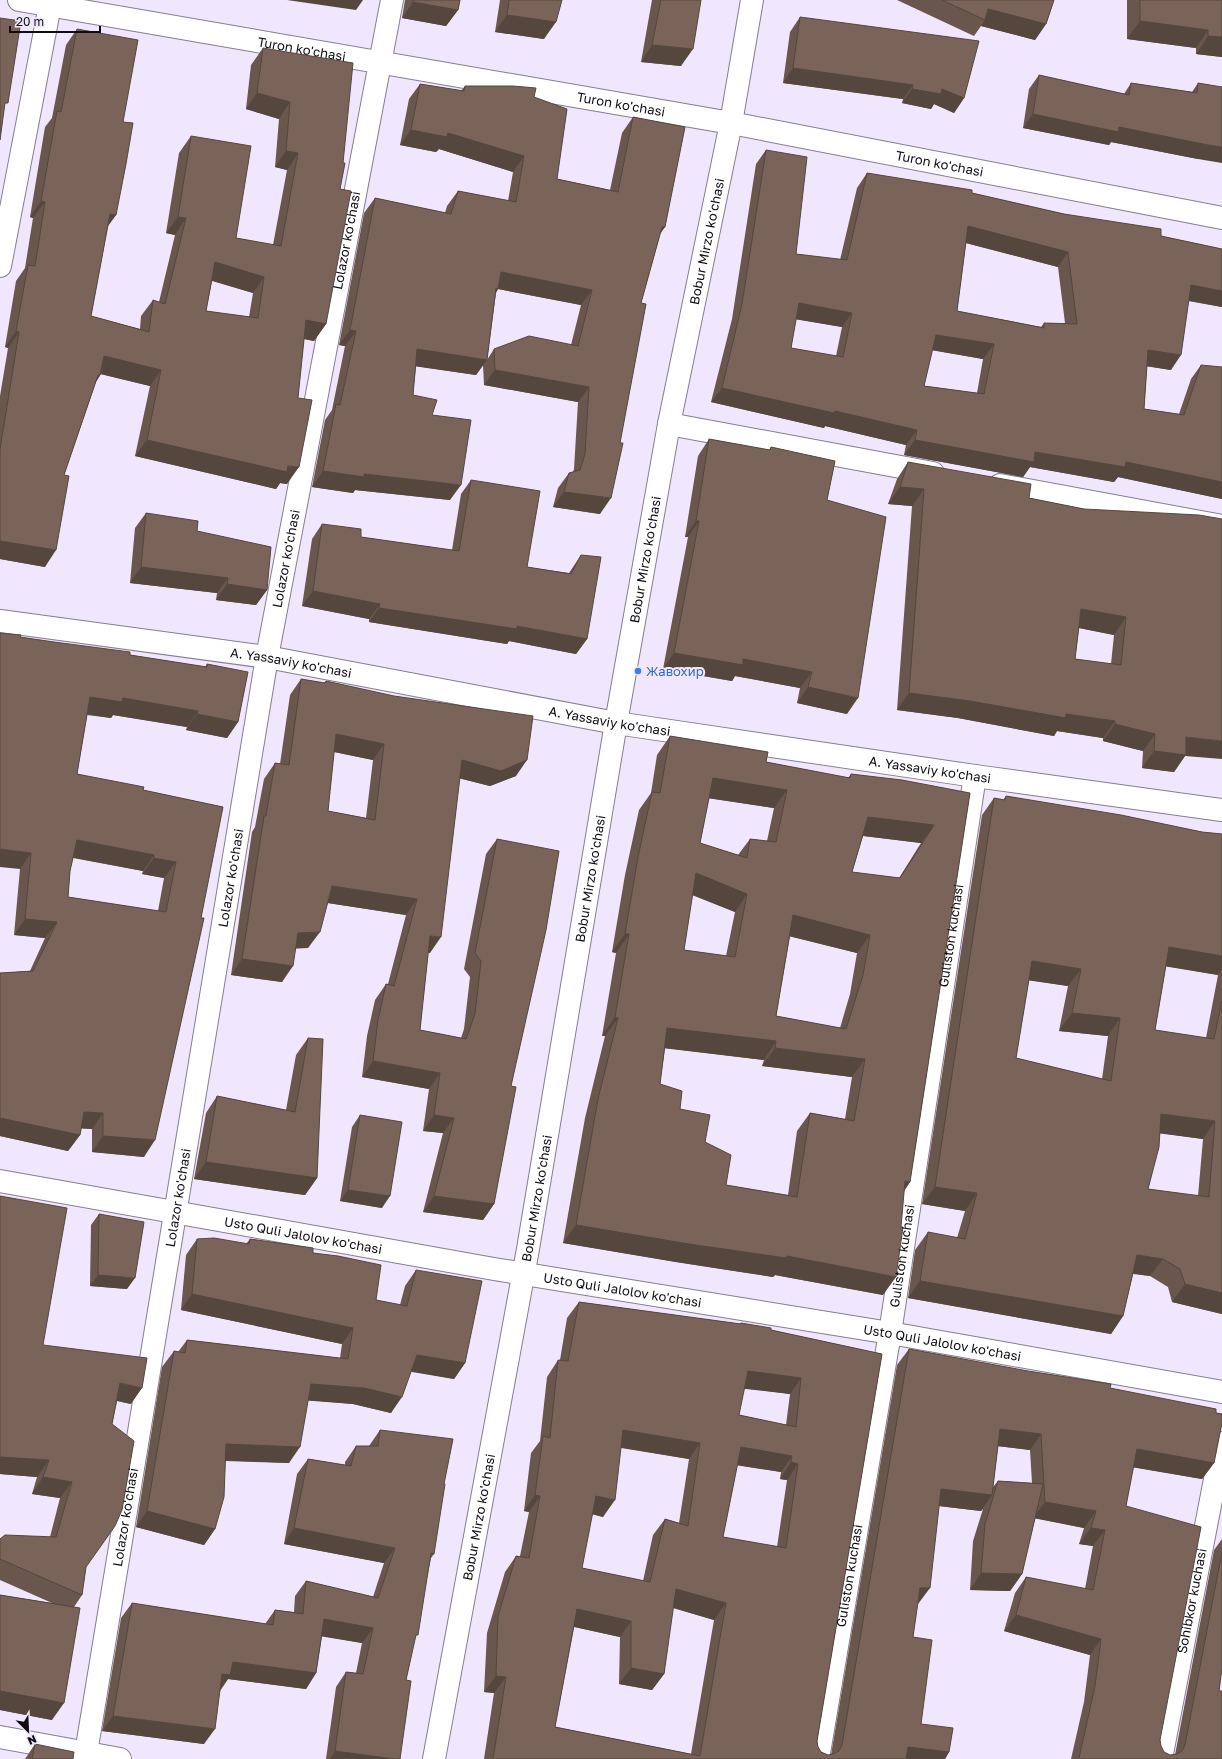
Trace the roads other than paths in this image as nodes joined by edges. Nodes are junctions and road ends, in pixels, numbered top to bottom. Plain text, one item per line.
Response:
1 (19, 0) edge
2 (392, 0) edge
3 (752, 0) edge
4 (50, 2) edge
5 (381, 64) junction
6 (731, 123) junction
7 (1222, 218) edge
8 (0, 266) edge
9 (669, 424) junction
10 (949, 476) edge
11 (980, 482) edge
12 (1222, 526) edge
13 (0, 621) edge
14 (267, 657) junction
15 (616, 723) junction
16 (974, 776) junction
17 (1222, 810) edge
18 (0, 1182) edge
19 (175, 1212) junction
20 (524, 1274) junction
21 (890, 1333) junction
22 (1222, 1392) edge
23 (1222, 1443) edge
24 (0, 1737) edge
25 (85, 1756) edge
26 (120, 1759) edge
27 (434, 1759) edge
28 (818, 1759) edge
29 (1160, 1759) edge

1 - 4 street, Turon ko'chasi
2 - 5 street, Lolazor ko'chasi
3 - 6 street, Bobur Mirzo ko'chasi
4 - 5 street, Turon ko'chasi
4 - 8 street
5 - 6 street, Turon ko'chasi
5 - 14 street, Lolazor ko'chasi
6 - 7 street, Turon ko'chasi
6 - 9 street, Bobur Mirzo ko'chasi
9 - 10 street
9 - 15 street, Bobur Mirzo ko'chasi
11 - 12 street
13 - 14 street, A. Yassaviy ko'chasi
14 - 15 street, A. Yassaviy ko'chasi
14 - 19 street, Lolazor ko'chasi
15 - 16 street, A. Yassaviy ko'chasi
15 - 20 street, Bobur Mirzo ko'chasi
16 - 17 street, A. Yassaviy ko'chasi
16 - 21 street, Guliston kuchasi
18 - 19 street, Usto Quli Jalolov ko'chasi
19 - 20 street, Usto Quli Jalolov ko'chasi
19 - 25 street, Lolazor ko'chasi
20 - 21 street, Usto Quli Jalolov ko'chasi
20 - 27 street, Bobur Mirzo ko'chasi
21 - 22 street, Usto Quli Jalolov ko'chasi
21 - 28 street, Guliston kuchasi
23 - 29 street, Sohibkor kuchasi
24 - 25 street
25 - 26 street

